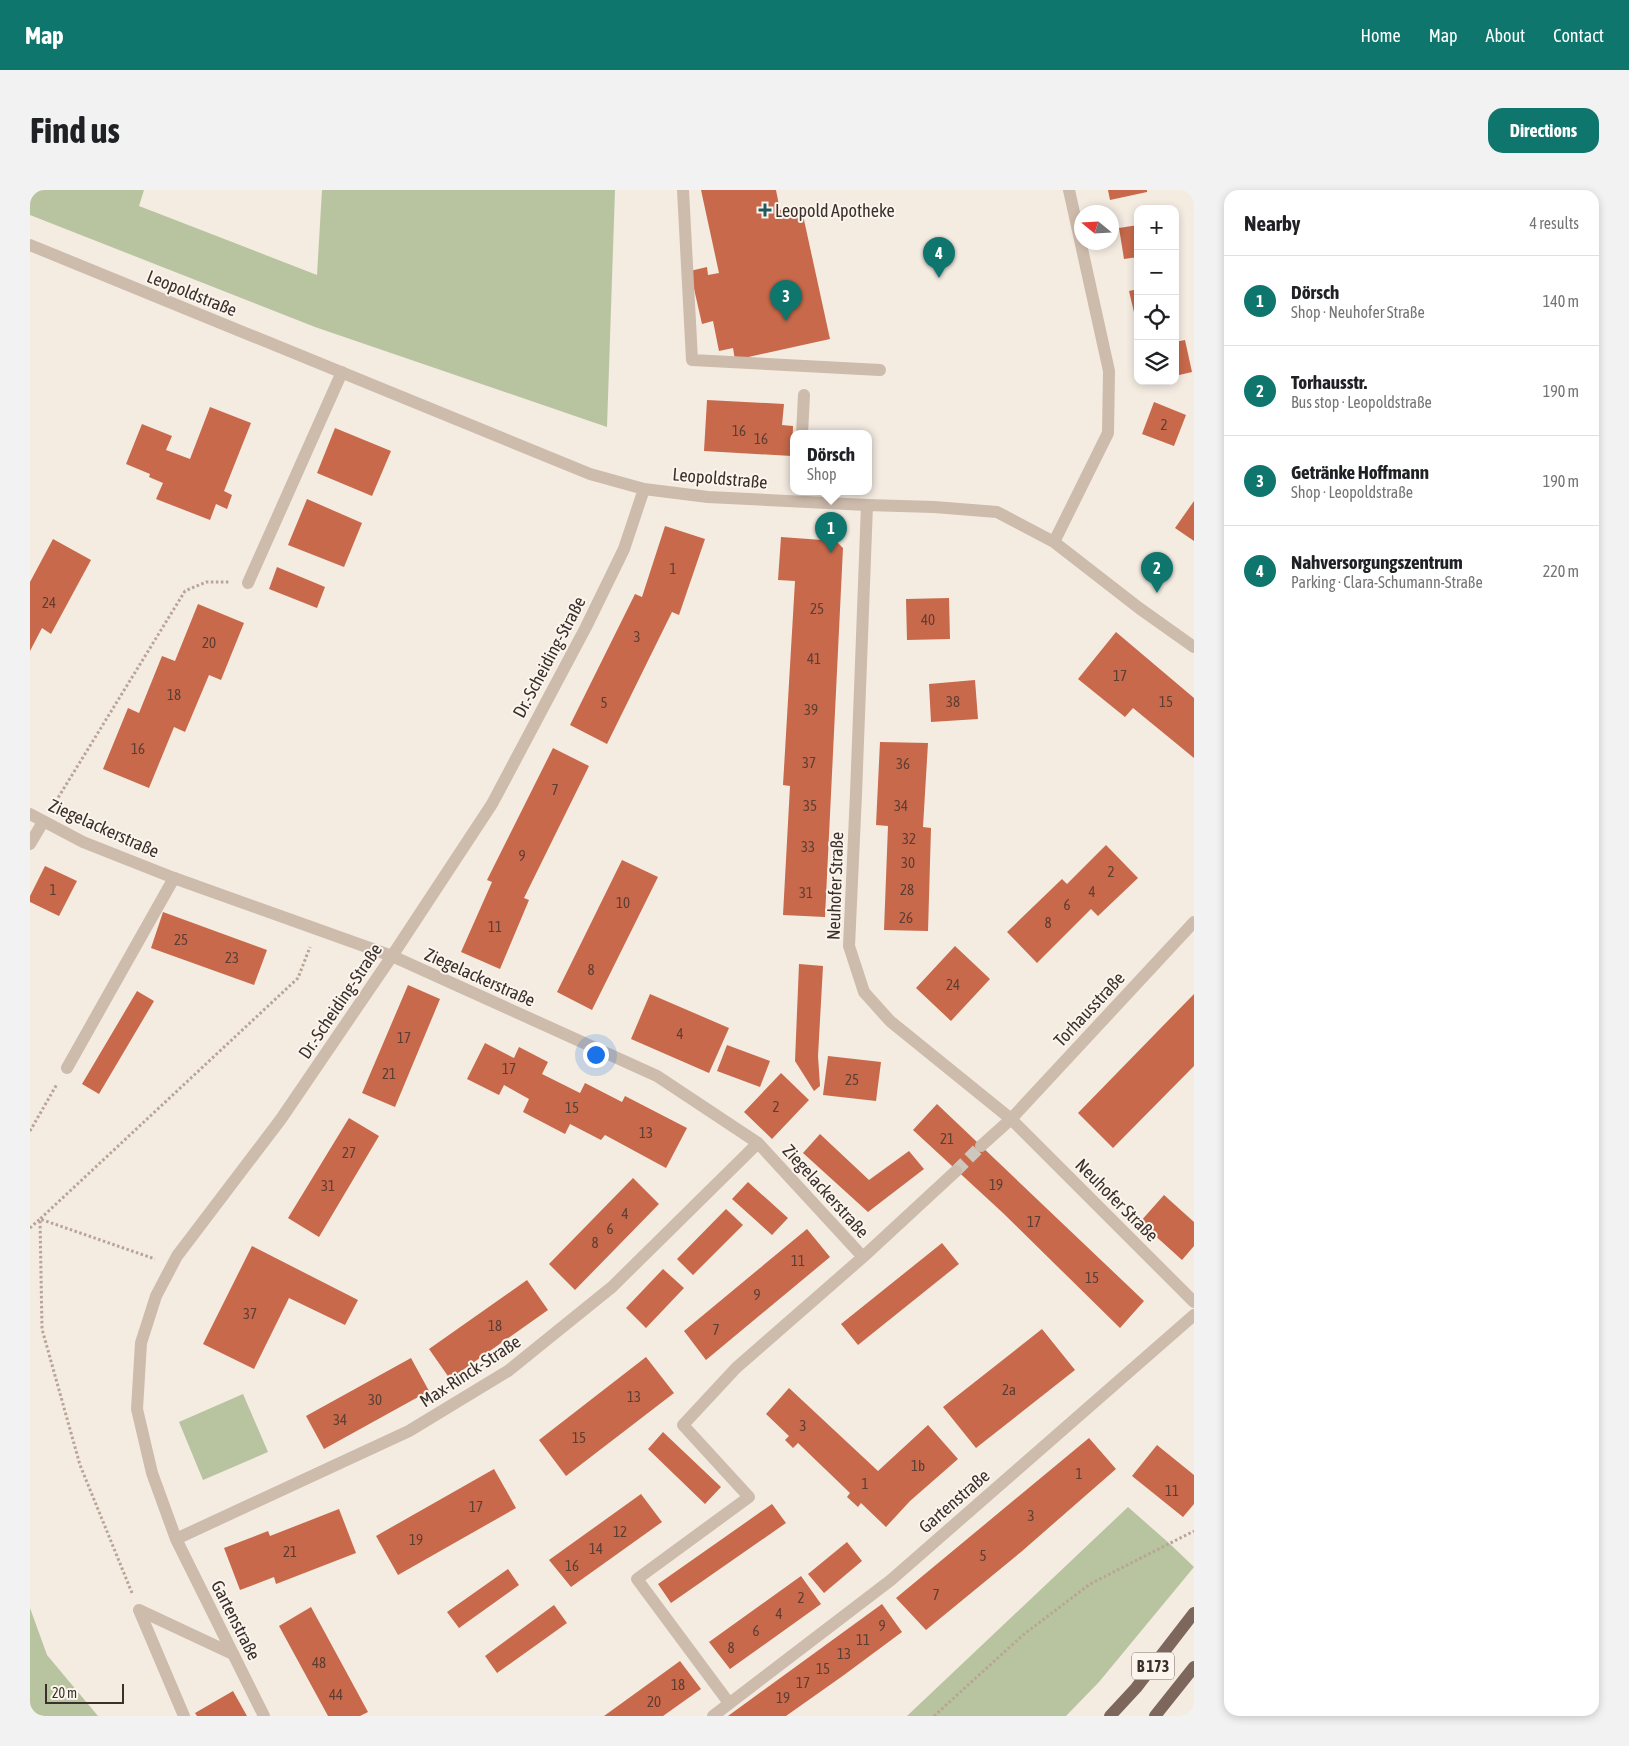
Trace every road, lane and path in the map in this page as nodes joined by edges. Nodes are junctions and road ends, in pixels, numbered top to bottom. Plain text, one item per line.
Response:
1 (683, 190) edge
2 (1069, 190) edge
3 (30, 245) edge
4 (880, 370) dead end
5 (342, 372) junction
6 (804, 395) dead end
7 (802, 430) edge
8 (644, 489) junction
9 (799, 497) edge
10 (867, 505) junction
11 (1054, 542) junction
12 (248, 583) joint
13 (1194, 648) edge
14 (30, 814) edge
15 (43, 822) junction
16 (30, 844) edge
17 (174, 878) junction
18 (1194, 922) edge
19 (317, 930) junction
20 (392, 956) junction
21 (66, 1068) joint
22 (1011, 1119) junction
23 (30, 1131) edge
24 (758, 1143) junction
25 (981, 1146) tunnel mouth
26 (956, 1170) tunnel mouth
27 (40, 1219) junction
28 (30, 1228) edge
29 (863, 1257) junction
30 (172, 1265) junction
31 (1194, 1302) edge
32 (1194, 1315) edge
33 (1194, 1531) edge
34 (176, 1539) junction
35 (139, 1610) junction
36 (1194, 1613) edge
37 (233, 1654) junction
38 (1194, 1667) edge
39 (729, 1703) junction
40 (184, 1716) edge
41 (264, 1716) edge
42 (713, 1716) edge
43 (934, 1716) edge
44 (1110, 1716) edge
45 (1155, 1716) edge

1 - 4 street
2 - 11 street
3 - 5 street, Leopoldstraße
5 - 8 street, Leopoldstraße
5 - 12 street
6 - 7 street
8 - 9 street, Leopoldstraße
8 - 20 street, Dr.-Scheiding-Straße
9 - 10 street, Leopoldstraße
10 - 11 street, Leopoldstraße
10 - 22 street, Neuhofer Straße
11 - 13 street, Leopoldstraße
12 - 15 path
14 - 15 street, Ziegelackerstraße
15 - 16 street
15 - 17 street, Ziegelackerstraße
17 - 19 street, Ziegelackerstraße
17 - 21 street
18 - 22 street, Torhausstraße
19 - 20 street, Ziegelackerstraße
19 - 27 path
20 - 24 street, Ziegelackerstraße
20 - 30 street, Dr.-Scheiding-Straße
21 - 23 path
22 - 25 street
22 - 31 street, Neuhofer Straße
24 - 29 street, Ziegelackerstraße
24 - 34 street, Max-Rinck-Straße
26 - 29 street, Ziegelackerstraße
27 - 28 path
27 - 30 path
27 - 35 path
29 - 39 street, Ziegelackerstraße
30 - 34 street, Dr.-Scheiding-Straße
32 - 39 street, Gartenstraße
33 - 43 path
34 - 37 street, Gartenstraße
35 - 37 street
35 - 40 street
36 - 44 main road, B 173
37 - 41 street, Gartenstraße
38 - 45 main road, B 173
39 - 42 street, Gartenstraße

